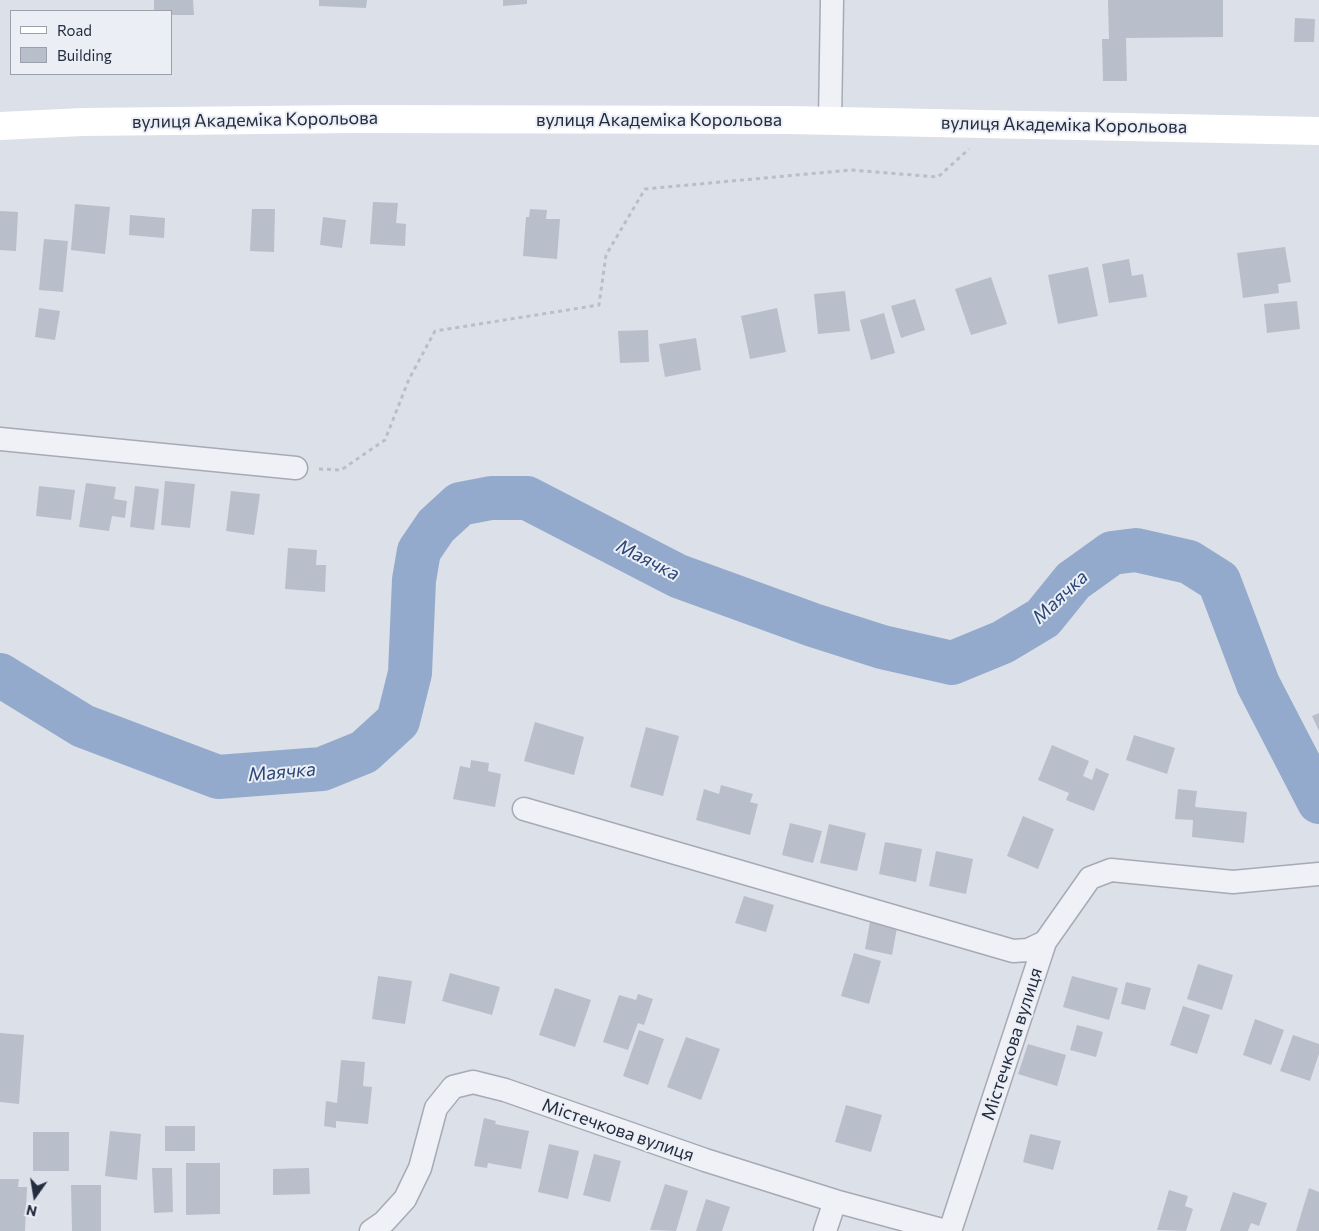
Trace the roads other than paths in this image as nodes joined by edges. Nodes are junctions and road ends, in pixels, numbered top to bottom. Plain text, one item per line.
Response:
1 (832, 0) edge
2 (830, 120) junction
3 (0, 126) edge
4 (1319, 130) edge
5 (0, 440) edge
6 (296, 468) road end
7 (524, 809) dead end
8 (1319, 874) edge
9 (1045, 942) junction
10 (835, 1201) junction
11 (371, 1231) edge
12 (825, 1231) edge
13 (946, 1231) edge
14 (950, 1231) edge

1 - 2 street
2 - 3 main road, вулиця Академіка Корольова
2 - 4 main road, вулиця Академіка Корольова
5 - 6 street
7 - 9 street, Містечкова вулиця
8 - 9 street, Містечкова вулиця
9 - 14 street, Містечкова вулиця
10 - 11 street, Містечкова вулиця
10 - 12 street
10 - 13 street, Містечкова вулиця

